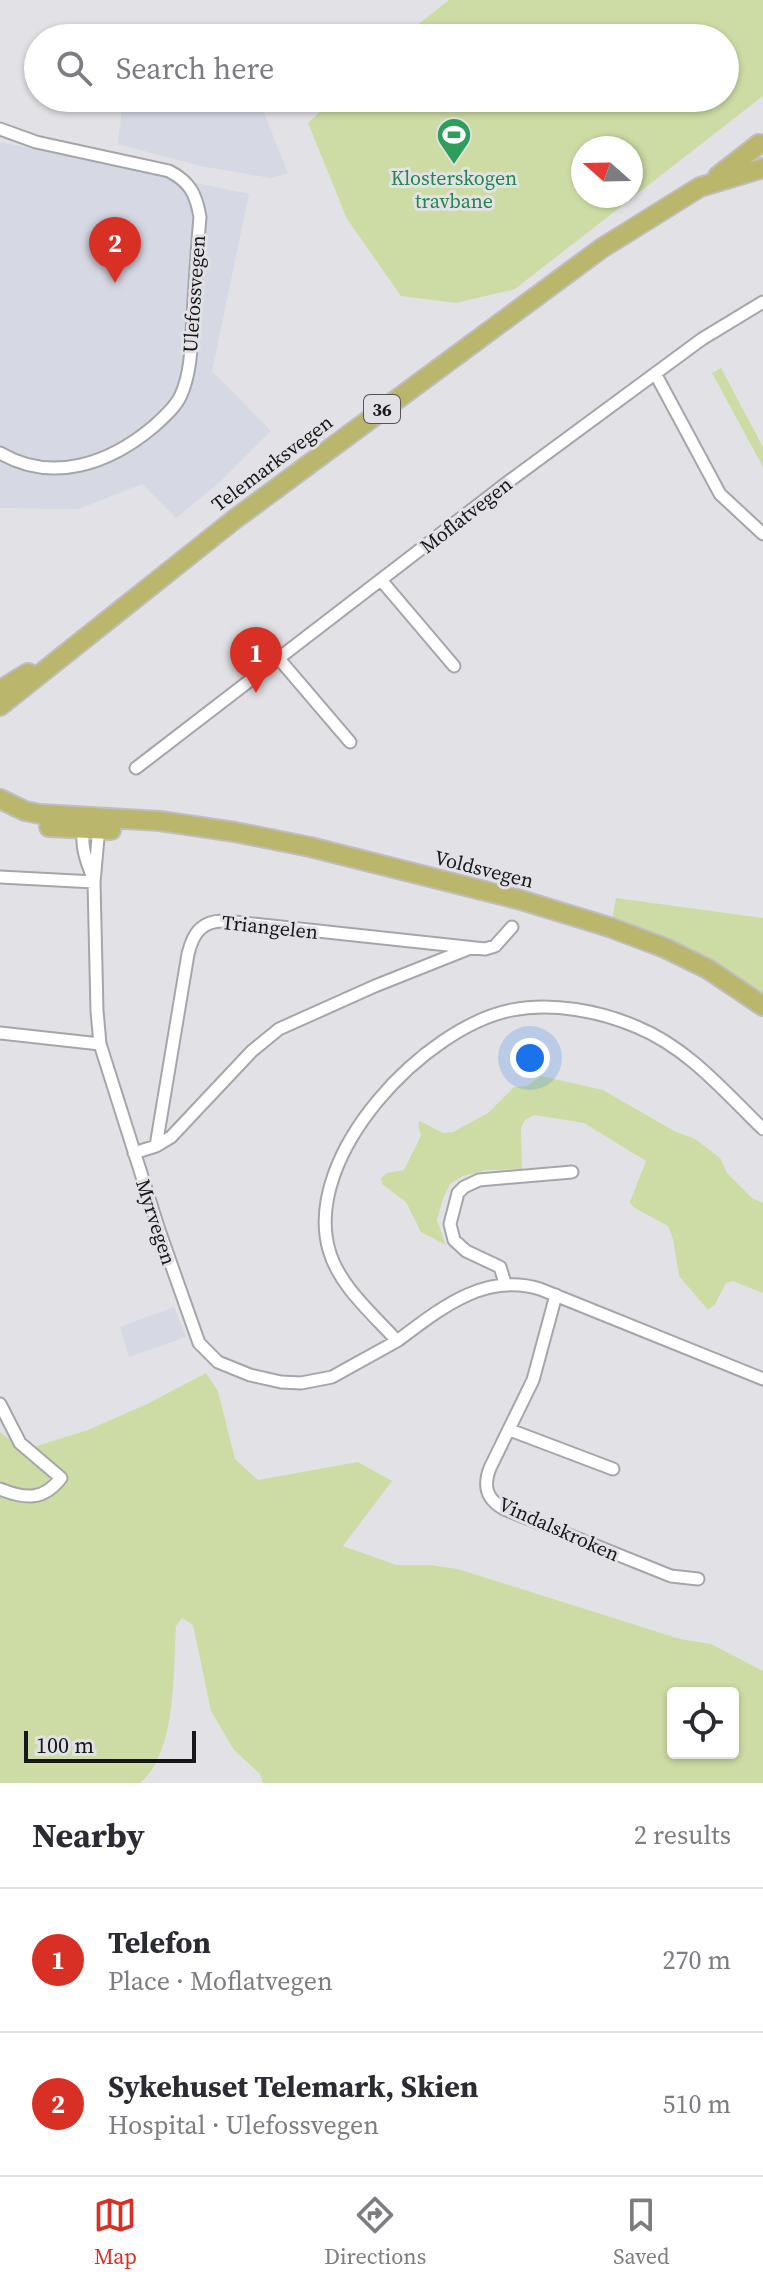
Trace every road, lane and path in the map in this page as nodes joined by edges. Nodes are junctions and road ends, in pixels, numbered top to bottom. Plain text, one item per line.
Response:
1 (0, 129) edge
2 (762, 143) edge
3 (763, 168) edge
4 (706, 185) junction
5 (763, 302) edge
6 (656, 375) junction
7 (0, 453) edge
8 (763, 534) edge
9 (381, 580) junction
10 (69, 649) junction
11 (280, 660) junction
12 (454, 666) dead end
13 (0, 690) edge
14 (0, 706) edge
15 (350, 742) dead end
16 (136, 768) dead end
17 (0, 799) edge
18 (0, 813) edge
19 (89, 827) junction
20 (0, 877) edge
21 (94, 882) junction
22 (512, 927) dead end
23 (469, 948) junction
24 (763, 1006) edge
25 (0, 1033) edge
26 (100, 1044) junction
27 (763, 1129) edge
28 (156, 1146) junction
29 (134, 1153) junction
30 (572, 1172) dead end
31 (505, 1283) junction
32 (556, 1295) junction
33 (397, 1341) junction
34 (763, 1379) edge
35 (0, 1404) edge
36 (510, 1430) junction
37 (613, 1469) dead end
38 (0, 1489) edge
39 (698, 1579) dead end

1 - 7 street, Ulefossvegen
2 - 4 highway, Telemarksvegen / 36
3 - 4 highway, Telemarksvegen / 36
4 - 10 highway, Telemarksvegen / 36
5 - 6 street, Moflatvegen
6 - 8 street
6 - 9 street, Moflatvegen
9 - 11 street, Moflatvegen
9 - 12 street
10 - 13 highway, Telemarksvegen / 36
10 - 14 highway, Telemarksvegen / 36
11 - 15 street
11 - 16 street, Moflatvegen
17 - 19 highway, Voldsvegen
18 - 19 highway, Voldsvegen
19 - 21 street, Myrvegen
19 - 24 highway, Voldsvegen
20 - 21 street
21 - 26 street, Myrvegen
22 - 23 street, Triangelen
23 - 28 street, Triangelen
23 - 28 street, Triangelen
25 - 26 street
26 - 29 street, Myrvegen
27 - 33 street
28 - 29 street, Triangelen
29 - 33 street, Myrvegen
30 - 31 street
31 - 32 street
31 - 33 street, Myrvegen
32 - 34 street
32 - 36 street, Vindalskroken
35 - 38 street
36 - 37 street
36 - 39 street, Vindalskroken

